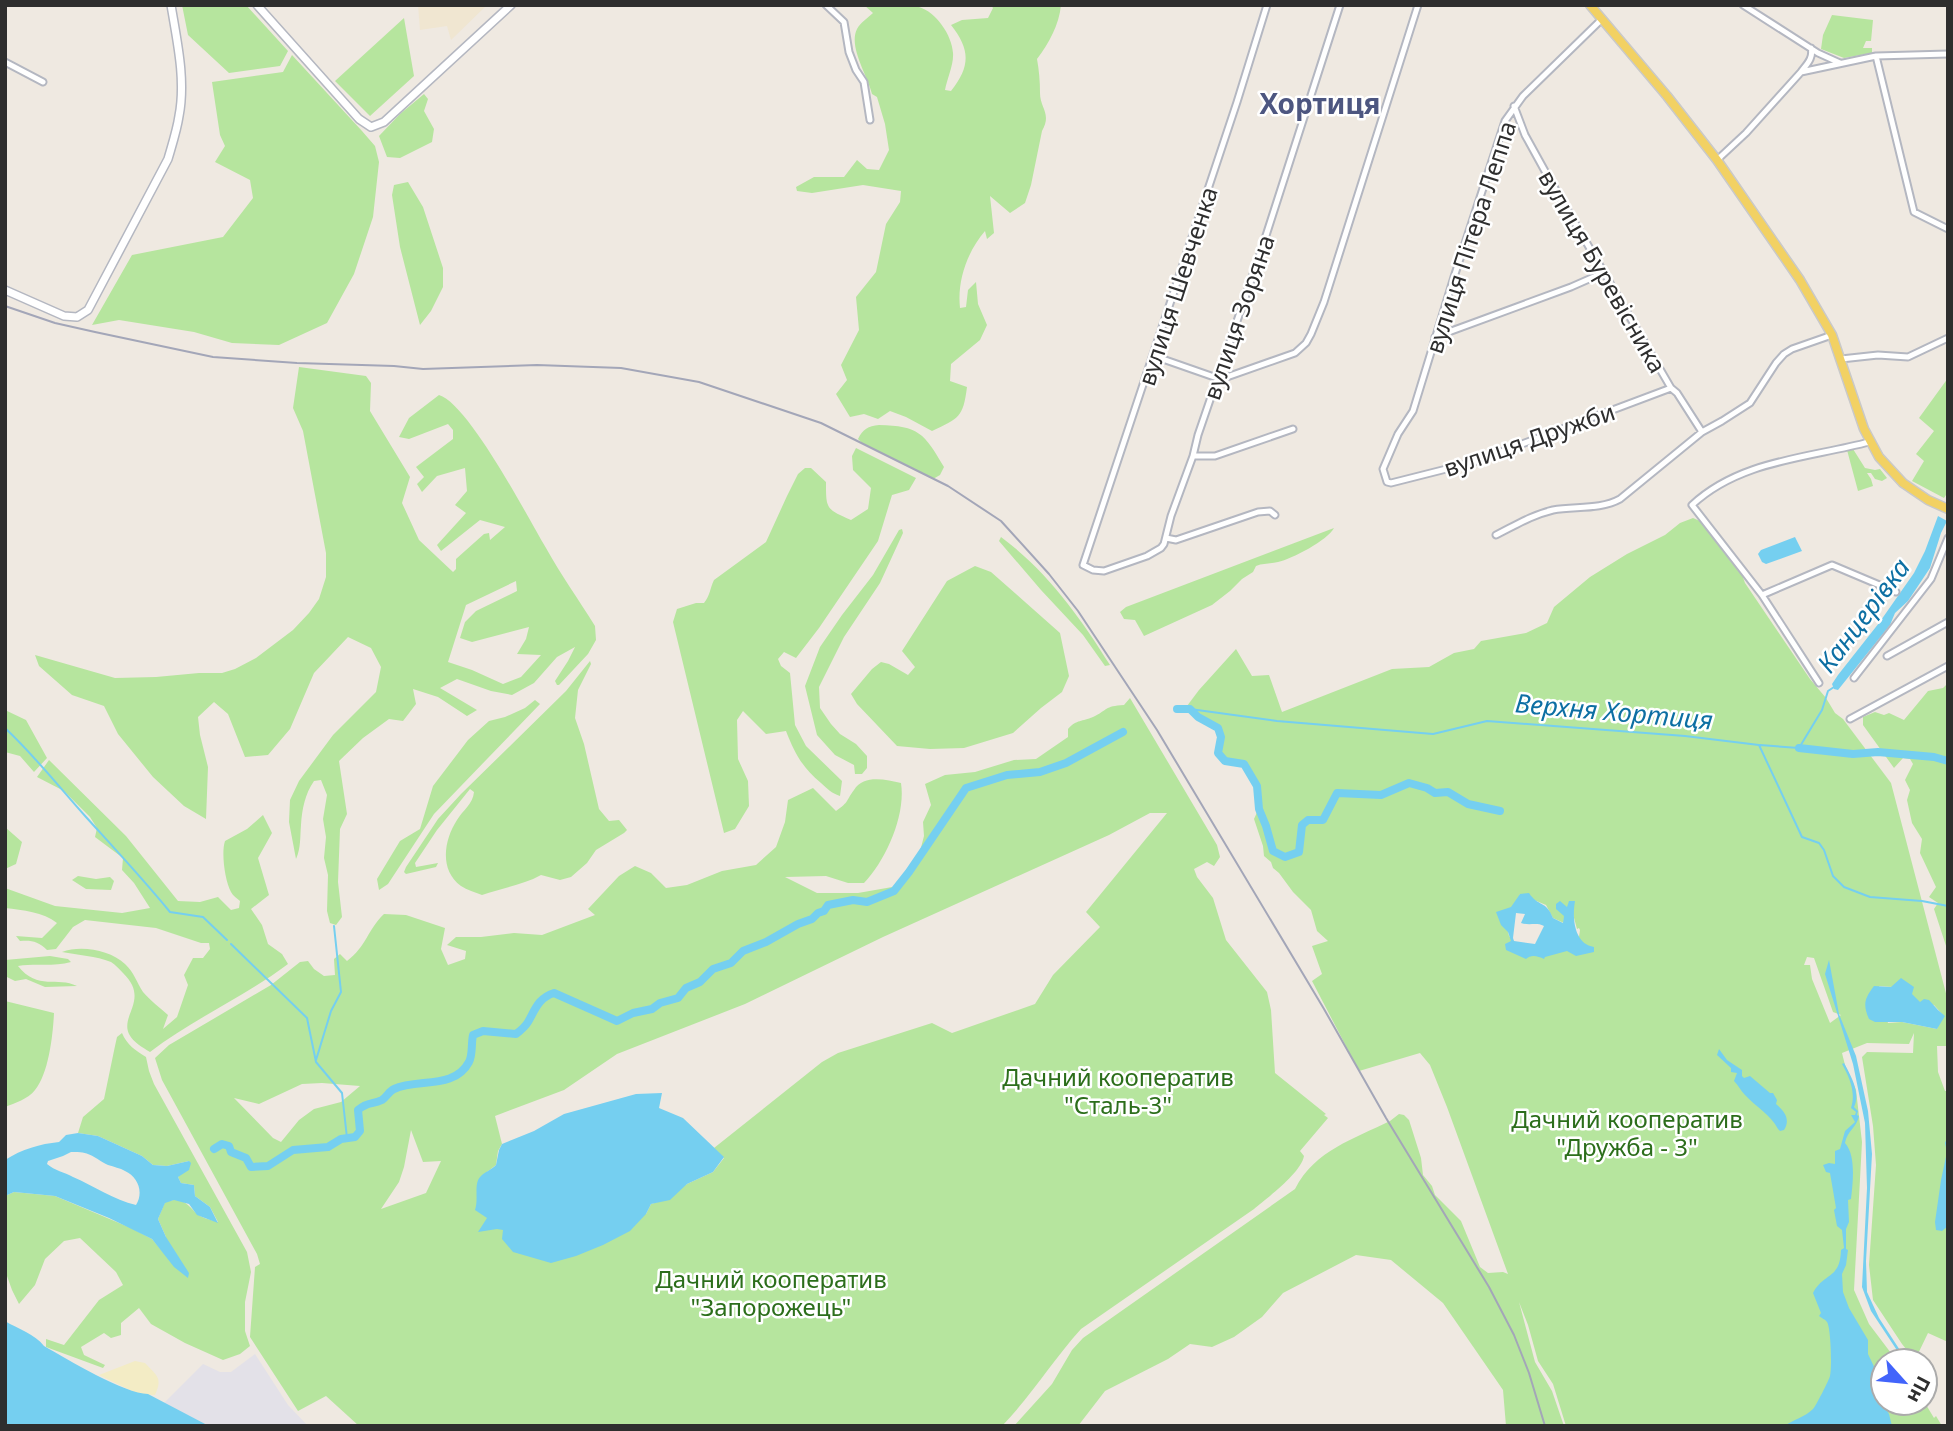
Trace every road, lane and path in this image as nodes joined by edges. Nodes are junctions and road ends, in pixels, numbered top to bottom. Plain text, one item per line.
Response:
1 (171, 5) edge
2 (257, 5) edge
3 (511, 5) edge
4 (826, 5) edge
5 (1267, 5) edge
6 (1340, 5) edge
7 (1418, 5) edge
8 (1590, 5) edge
9 (1744, 5) edge
10 (1602, 19) junction
11 (1811, 48) junction
12 (1948, 54) edge
13 (1876, 56) junction
14 (5, 62) edge
15 (1842, 64) junction
16 (1801, 72) junction
17 (43, 82) dead end
18 (1514, 106) junction
19 (870, 120) dead end
20 (1717, 160) junction
21 (1948, 229) edge
22 (1605, 272) junction
23 (5, 290) edge
24 (1832, 335) junction
25 (1436, 337) junction
26 (1948, 338) edge
27 (1154, 356) junction
28 (1841, 359) junction
29 (1217, 378) junction
30 (1671, 388) junction
31 (1293, 429) dead end
32 (1702, 432) junction
33 (1869, 442) junction
34 (1194, 456) junction
35 (1387, 482) joint
36 (1948, 509) edge
37 (1275, 515) dead end
38 (1496, 535) dead end
39 (1948, 537) edge
40 (1166, 538) junction
41 (1896, 592) dead end
42 (1762, 596) junction
43 (1948, 622) edge
44 (1887, 656) dead end
45 (1948, 666) edge
46 (1854, 678) dead end
47 (1819, 683) dead end
48 (1850, 719) dead end

1 - 23 street
2 - 3 street
4 - 19 street
5 - 27 street, вулиця Шевченка
6 - 29 street, вулиця Зоряна
7 - 29 street
8 - 10 main road
9 - 11 street
10 - 18 street, вулиця Пітера Леппа
10 - 20 main road
11 - 15 street
11 - 16 street
12 - 13 street
13 - 15 street
13 - 21 street
14 - 17 street
15 - 16 street
16 - 20 street
18 - 22 street, вулиця Буревісника
18 - 25 street, вулиця Пітера Леппа
20 - 24 main road
22 - 25 street
22 - 30 street, вулиця Буревісника
24 - 28 main road
24 - 32 street
25 - 35 street, вулиця Пітера Леппа
26 - 28 street
27 - 29 street
27 - 40 street, вулиця Шевченка
28 - 33 main road
29 - 34 street, вулиця Зоряна
30 - 32 street, вулиця Буревісника
30 - 35 street, вулиця Дружби
31 - 34 street
32 - 38 street
33 - 36 main road
33 - 42 street
34 - 40 street, вулиця Зоряна
37 - 40 street
39 - 46 street
41 - 42 street
42 - 47 street
43 - 44 street
45 - 48 street

